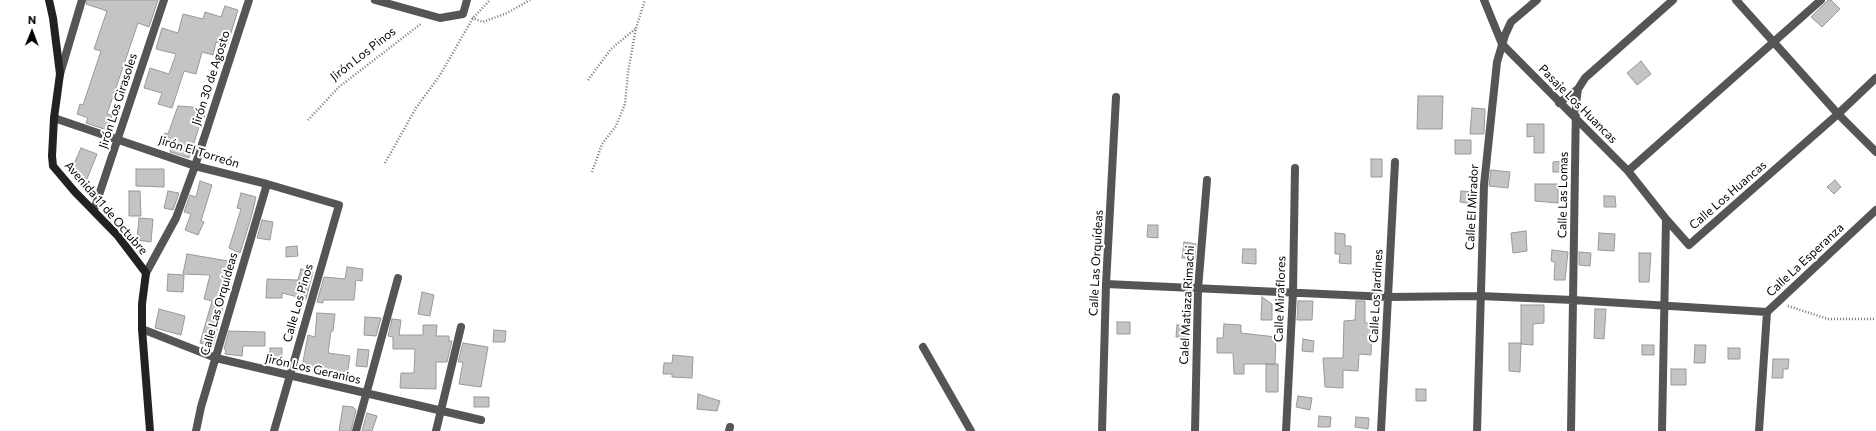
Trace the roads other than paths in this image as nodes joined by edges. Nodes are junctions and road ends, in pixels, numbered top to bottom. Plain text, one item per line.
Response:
1 (49, 0) edge
2 (82, 0) edge
3 (164, 0) edge
4 (249, 0) edge
5 (374, 0) edge
6 (467, 0) edge
7 (1484, 0) edge
8 (1537, 0) edge
9 (1673, 0) edge
10 (1736, 0) edge
11 (1821, 0) edge
12 (389, 2) edge
13 (1773, 43) junction
14 (1502, 44) junction
15 (60, 74) junction
16 (1876, 78) edge
17 (1578, 89) junction
18 (1116, 97) dead end
19 (1559, 103) junction
20 (1838, 114) junction
21 (54, 118) junction
22 (1576, 120) junction
23 (118, 139) junction
24 (1876, 152) edge
25 (1395, 162) dead end
26 (195, 166) junction
27 (1295, 168) dead end
28 (1628, 171) junction
29 (1207, 180) dead end
30 (267, 184) junction
31 (339, 205) joint
32 (94, 210) junction
33 (1876, 210) edge
34 (1666, 219) junction
35 (146, 273) junction
36 (398, 278) dead end
37 (1106, 284) junction
38 (1198, 289) junction
39 (1293, 292) junction
40 (1480, 296) junction
41 (1388, 297) junction
42 (1573, 300) junction
43 (1665, 305) junction
44 (1767, 312) junction
45 (461, 327) dead end
46 (142, 329) junction
47 (923, 347) dead end
48 (216, 358) junction
49 (289, 375) junction
50 (367, 394) junction
51 (441, 410) junction
52 (481, 420) dead end
53 (150, 431) edge
54 (196, 431) edge
55 (274, 431) edge
56 (356, 431) edge
57 (436, 431) edge
58 (971, 431) edge
59 (1102, 431) edge
60 (1195, 431) edge
61 (1286, 431) edge
62 (1381, 431) edge
63 (1477, 431) edge
64 (1571, 431) edge
65 (1662, 431) edge
66 (1759, 431) edge

1 - 15 street, Avenida 11 de Octubre
2 - 15 street
3 - 23 street, Jirón Los Girasoles
4 - 26 street, Jirón 30 de Agosto
5 - 12 street
6 - 12 street
7 - 14 street, Pasaje Los Huancas
8 - 14 street, Calle El Mirador
9 - 17 street
10 - 13 street
11 - 13 street
13 - 20 street
13 - 28 street
14 - 19 street, Pasaje Los Huancas
14 - 40 street, Calle El Mirador
15 - 21 street, Avenida 11 de Octubre
16 - 20 street, Calle Los Huancas
17 - 19 street
17 - 22 street, Calle Las Lomas
18 - 37 street, Calle Las Orquídeas
19 - 22 street, Pasaje Los Huancas
20 - 24 street
20 - 34 street, Calle Los Huancas
21 - 23 street, Jirón El Torreón
21 - 32 street, Avenida 11 de Octubre
22 - 28 street, Pasaje Los Huancas
22 - 42 street, Calle Las Lomas
23 - 26 street, Jirón El Torreón
23 - 32 street, Jirón Los Girasoles
25 - 41 street, Calle Los Jardines
26 - 30 street, Jirón El Torreón
26 - 35 street, Jirón 30 de Agosto
27 - 39 street, Calle Miraflores
28 - 34 street, Pasaje Los Huancas
29 - 38 street, Calel Matiaza Rimachi
30 - 31 street, Jirón El Torreón
30 - 48 street, Calle Las Orquídeas
31 - 49 street, Calle Los Pinos
32 - 35 street, Avenida 11 de Octubre
33 - 44 street, Calle La Esperanza
34 - 43 street
35 - 46 street, Avenida 11 de Octubre
36 - 50 street
37 - 38 street
37 - 59 street, Calle Las Orquídeas
38 - 39 street
38 - 60 street, Calel Matiaza Rimachi
39 - 41 street
39 - 61 street, Calle Miraflores
40 - 41 street
40 - 42 street
40 - 63 street, Calle El Mirador
41 - 62 street, Calle Los Jardines
42 - 43 street
42 - 64 street, Calle Las Lomas
43 - 44 street
43 - 65 street
44 - 66 street, Calle La Esperanza
45 - 51 street
46 - 48 street, Jirón Los Geranios
46 - 53 street, Avenida 11 de Octubre
47 - 58 street
48 - 49 street, Jirón Los Geranios
48 - 54 street, Calle Las Orquídeas
49 - 50 street, Jirón Los Geranios
49 - 55 street, Calle Los Pinos
50 - 51 street, Jirón Los Geranios
50 - 56 street
51 - 52 street, Jirón Los Geranios
51 - 57 street

